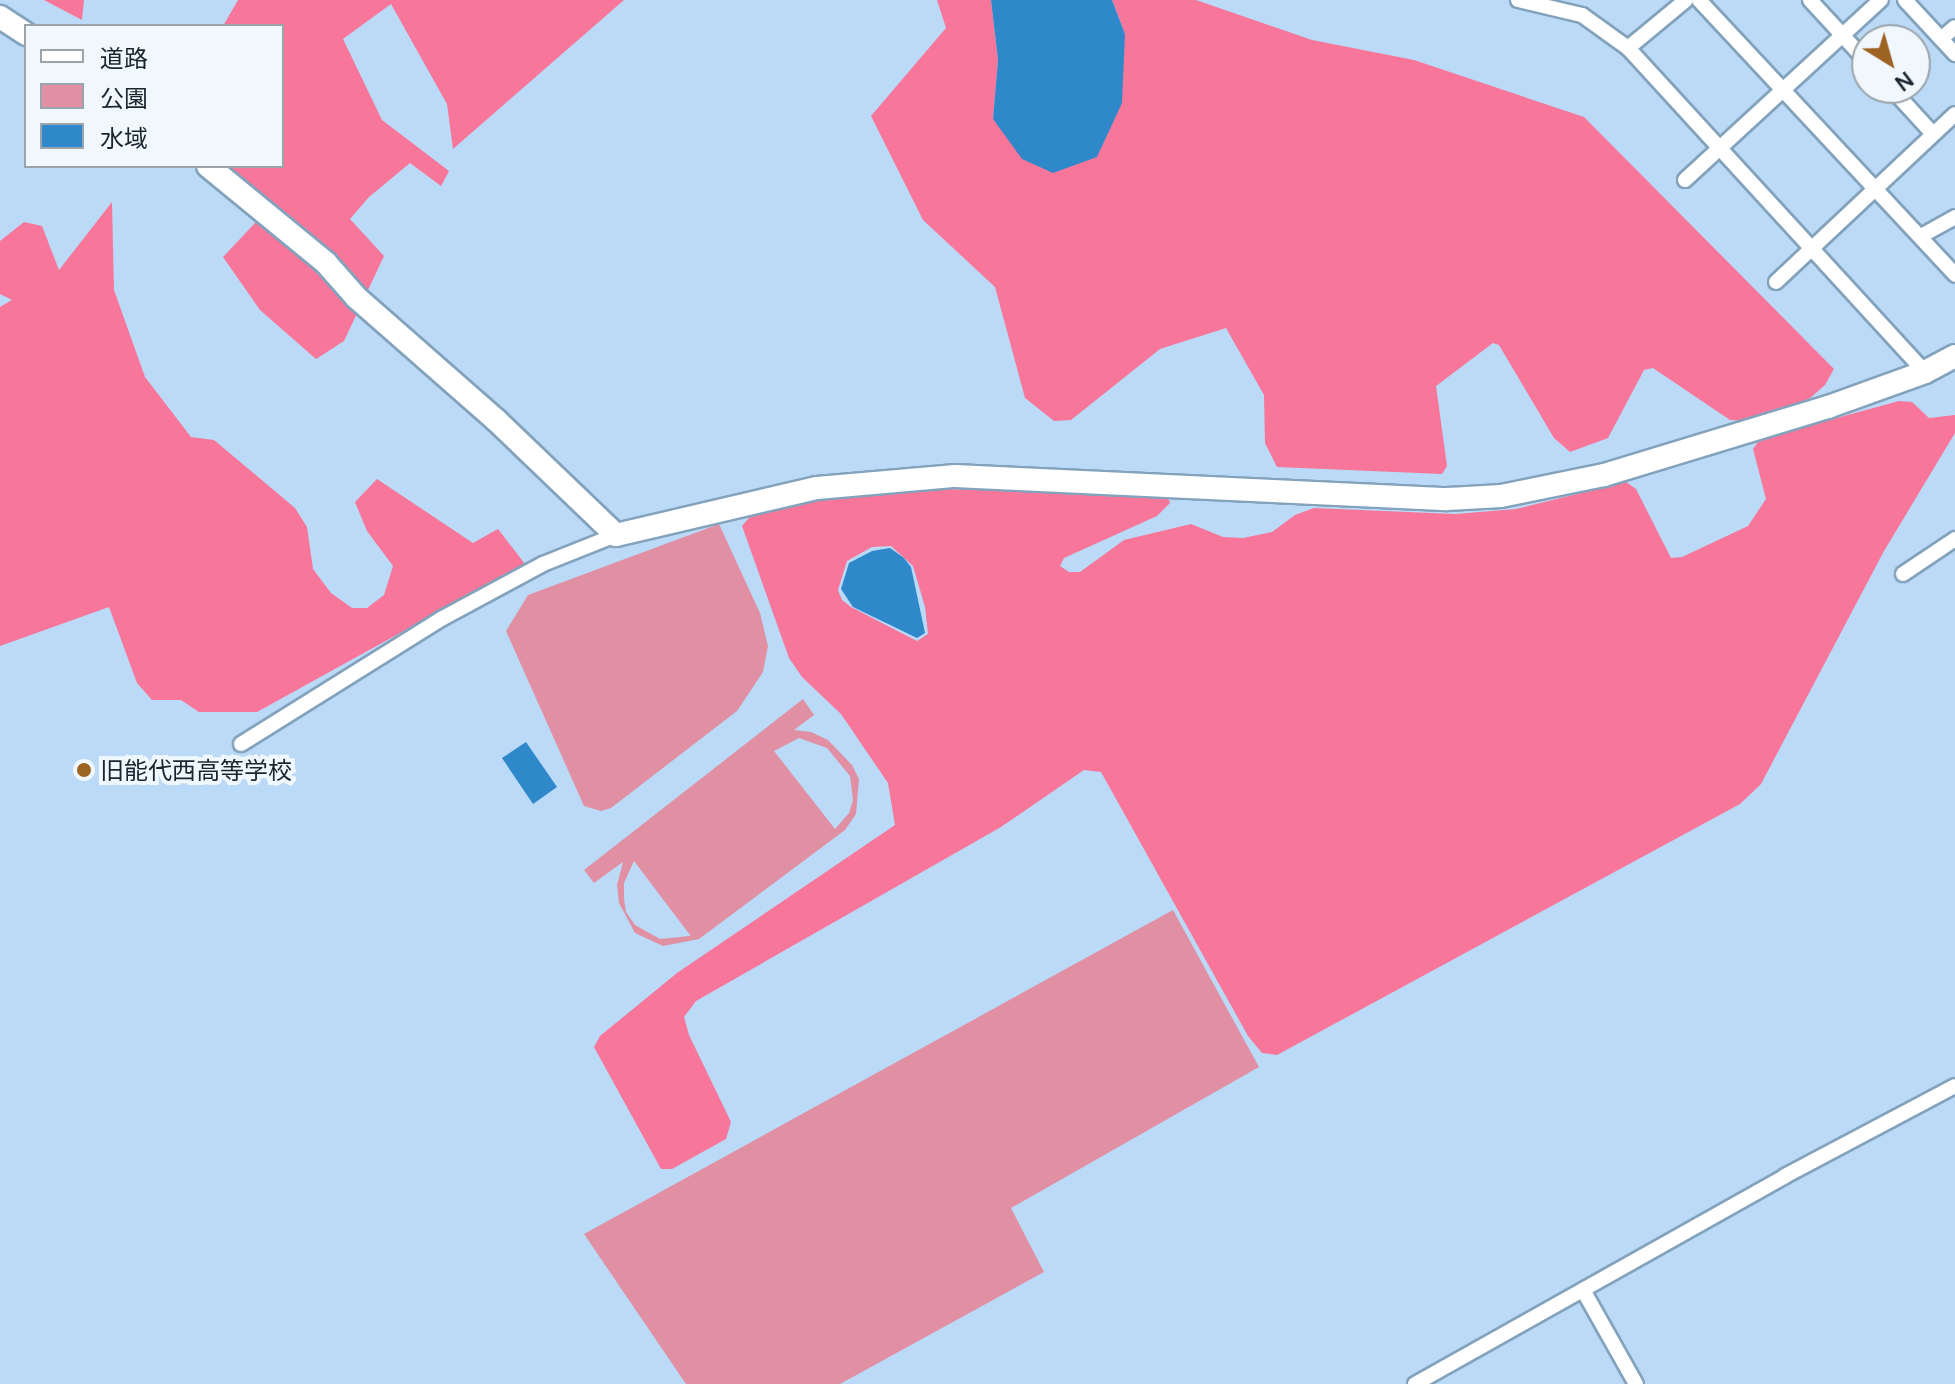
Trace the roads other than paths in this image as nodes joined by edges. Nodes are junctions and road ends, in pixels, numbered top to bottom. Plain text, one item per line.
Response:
1 (1518, 0) edge
2 (1686, 0) edge
3 (1699, 0) edge
4 (1810, 0) edge
5 (1881, 0) edge
6 (1905, 0) edge
7 (0, 17) edge
8 (1955, 27) edge
9 (24, 33) edge
10 (1842, 36) junction
11 (1941, 39) junction
12 (1851, 45) edge
13 (1628, 48) junction
14 (1955, 54) edge
15 (1786, 91) junction
16 (1906, 104) edge
17 (1955, 114) edge
18 (1933, 134) junction
19 (1721, 150) junction
20 (210, 168) edge
21 (1685, 180) dead end
22 (1877, 189) junction
23 (1955, 217) edge
24 (1921, 236) junction
25 (1811, 249) junction
26 (1955, 275) edge
27 (1776, 282) dead end
28 (1955, 356) edge
29 (1925, 372) junction
30 (616, 535) junction
31 (1955, 539) edge
32 (1903, 574) dead end
33 (241, 744) dead end
34 (1955, 1086) edge
35 (1583, 1290) junction
36 (1415, 1384) edge
37 (1636, 1384) edge

1 - 13 street
2 - 13 street
3 - 15 street
4 - 10 street
5 - 10 street
6 - 11 street
7 - 9 street
8 - 11 street
10 - 12 street
10 - 15 street
11 - 14 street
13 - 19 street
15 - 19 street
15 - 22 street
16 - 18 street
17 - 18 street
18 - 22 street
19 - 21 street
19 - 25 street
20 - 30 street
22 - 24 street
22 - 25 street
23 - 24 street
24 - 26 street
25 - 27 street
25 - 29 street
28 - 29 street
29 - 30 street
30 - 33 street
31 - 32 street
34 - 35 street
35 - 36 street
35 - 37 street

